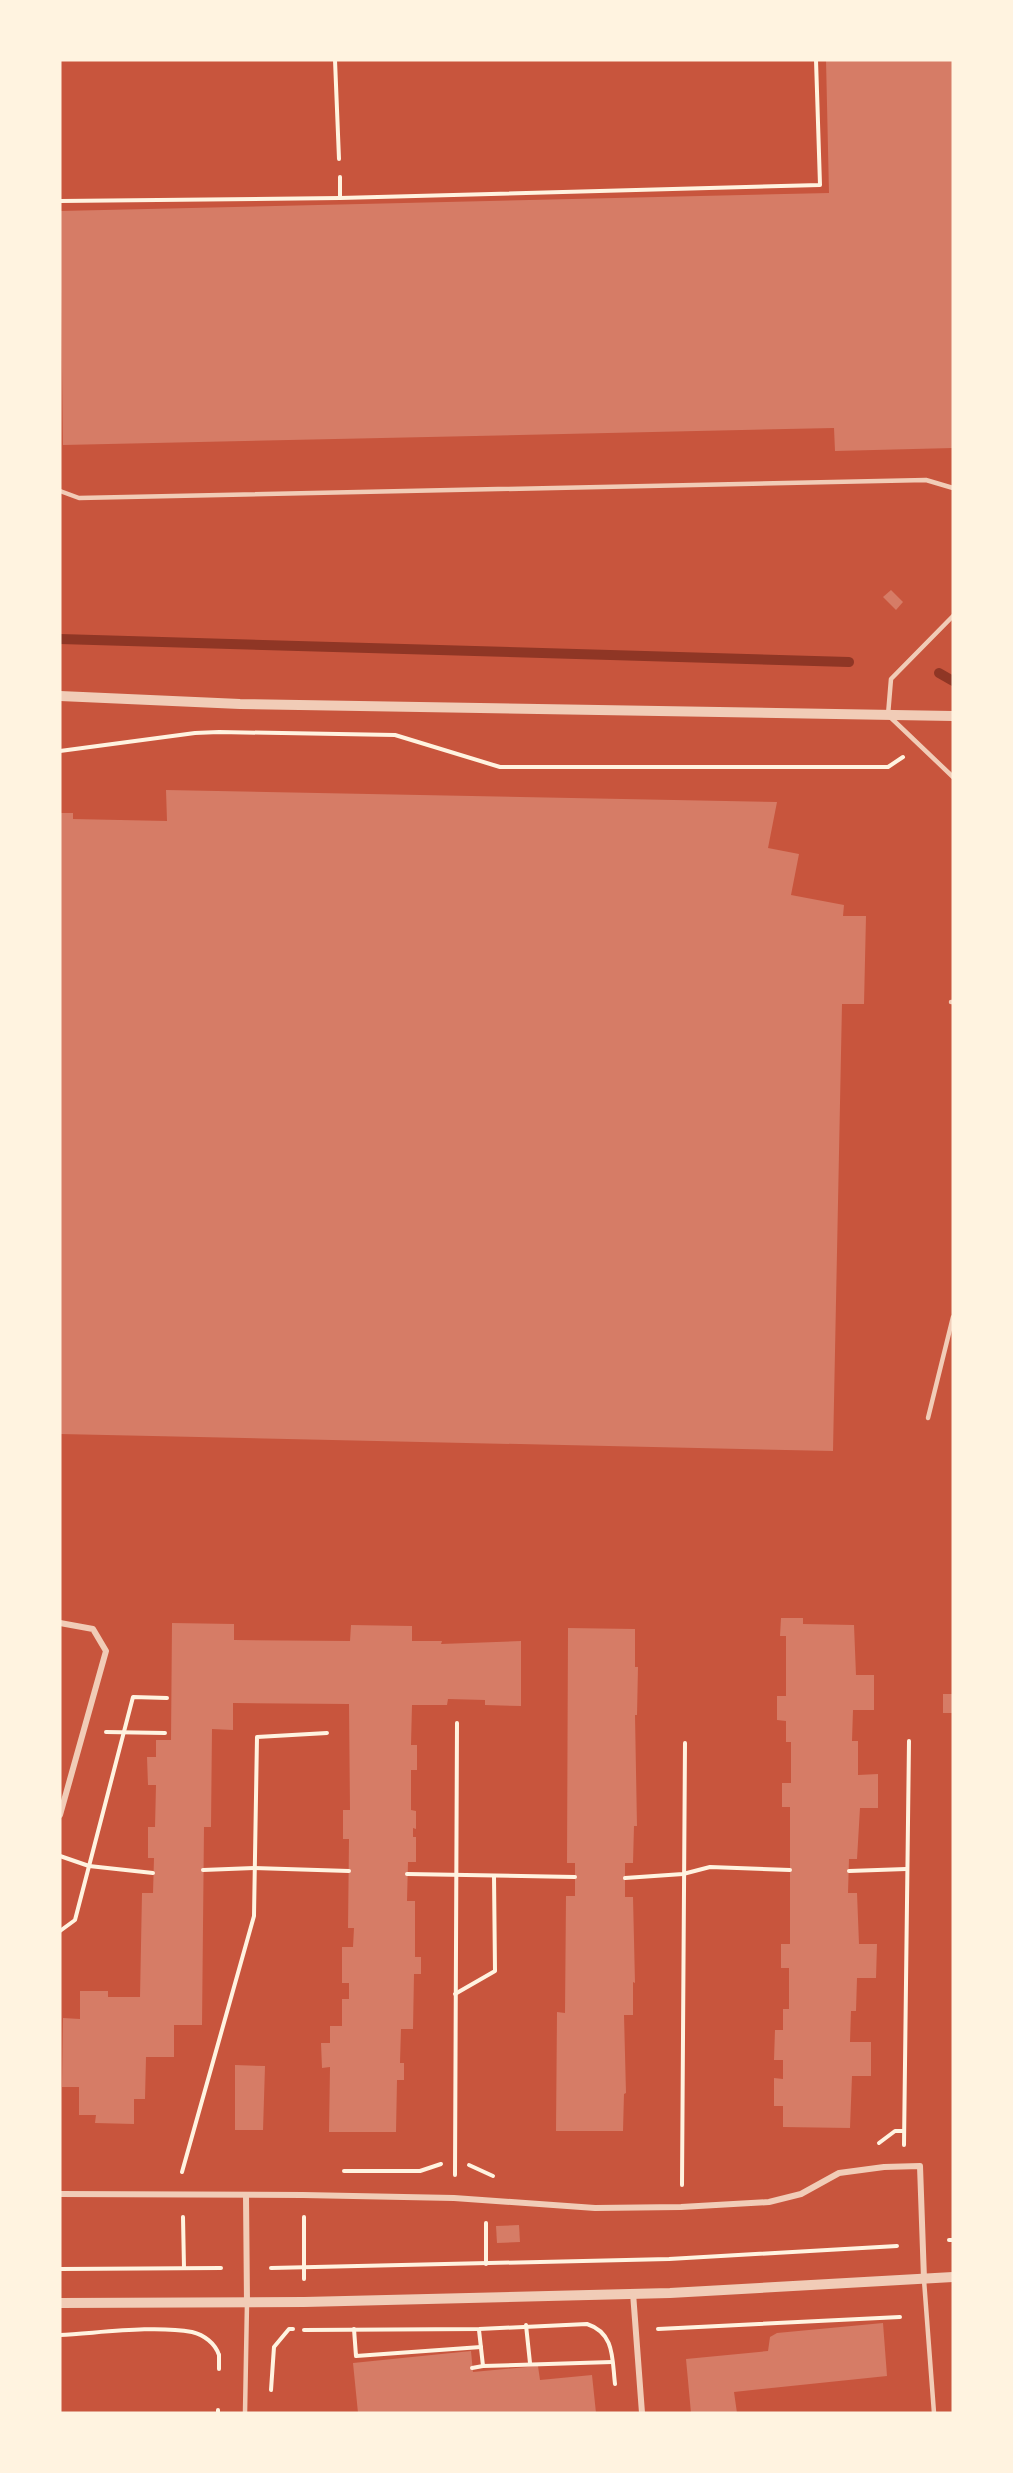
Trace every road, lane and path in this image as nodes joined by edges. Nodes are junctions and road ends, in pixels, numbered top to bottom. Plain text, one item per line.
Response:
1 (335, 60) edge
2 (816, 60) edge
3 (339, 159) dead end
4 (340, 177) dead end
5 (340, 198) junction
6 (60, 201) edge
7 (953, 488) edge
8 (60, 491) edge
9 (953, 616) edge
10 (60, 696) edge
11 (888, 715) junction
12 (953, 716) edge
13 (920, 746) junction
14 (60, 751) edge
15 (953, 777) edge
16 (953, 1317) edge
17 (928, 1418) dead end
18 (60, 1623) edge
19 (167, 1698) dead end
20 (457, 1723) dead end
21 (165, 1733) dead end
22 (327, 1733) dead end
23 (123, 1734) junction
24 (909, 1741) dead end
25 (685, 1743) dead end
26 (60, 1815) edge
27 (60, 1856) edge
28 (89, 1866) junction
29 (254, 1868) junction
30 (906, 1869) junction
31 (203, 1870) dead end
32 (790, 1870) dead end
33 (349, 1871) dead end
34 (849, 1871) dead end
35 (153, 1873) dead end
36 (407, 1874) dead end
37 (683, 1874) junction
38 (455, 1875) junction
39 (494, 1876) junction
40 (575, 1877) dead end
41 (625, 1878) dead end
42 (60, 1931) edge
43 (455, 1994) junction
44 (876, 2145) dead end
45 (441, 2164) dead end
46 (469, 2165) dead end
47 (337, 2170) dead end
48 (182, 2171) dead end
49 (500, 2177) dead end
50 (675, 2186) dead end
51 (682, 2186) junction
52 (688, 2186) dead end
53 (60, 2194) edge
54 (246, 2195) junction
55 (454, 2199) junction
56 (681, 2207) junction
57 (183, 2211) dead end
58 (304, 2211) dead end
59 (486, 2217) dead end
60 (897, 2246) dead end
61 (486, 2264) junction
62 (184, 2268) junction
63 (221, 2268) dead end
64 (271, 2268) dead end
65 (304, 2268) junction
66 (60, 2269) edge
67 (953, 2277) edge
68 (924, 2280) junction
69 (633, 2293) junction
70 (60, 2303) edge
71 (247, 2303) junction
72 (900, 2317) dead end
73 (672, 2321) dead end
74 (526, 2325) junction
75 (672, 2327) junction
76 (479, 2329) junction
77 (656, 2329) dead end
78 (354, 2330) junction
79 (60, 2335) edge
80 (481, 2347) junction
81 (530, 2363) junction
82 (483, 2366) junction
83 (472, 2368) dead end
84 (219, 2369) dead end
85 (271, 2390) dead end
86 (245, 2413) edge
87 (642, 2413) edge
88 (934, 2413) edge

1 - 3 path
2 - 5 path
4 - 5 path
5 - 6 path
7 - 8 lane
9 - 11 lane
10 - 11 street
11 - 12 street
11 - 13 lane
13 - 14 path
13 - 15 lane
16 - 17 lane
18 - 26 street
19 - 23 path
20 - 38 path
21 - 23 path
22 - 29 path
23 - 28 path
24 - 30 path
25 - 37 path
27 - 28 path
28 - 35 path
28 - 42 path
29 - 31 path
29 - 33 path
29 - 48 path
30 - 34 path
30 - 44 path
32 - 37 path
36 - 38 path
37 - 41 path
37 - 51 path
38 - 39 path
38 - 43 path
39 - 40 path
39 - 43 path
43 - 55 path
45 - 47 path
46 - 49 path
50 - 51 path
51 - 52 path
51 - 56 path
53 - 54 street
54 - 55 street
54 - 71 street
55 - 56 street
56 - 68 street
57 - 62 path
58 - 65 path
59 - 61 path
60 - 61 path
61 - 65 path
62 - 63 path
62 - 66 path
64 - 65 path
67 - 68 street
68 - 69 street
68 - 88 lane
69 - 71 street
69 - 87 street
70 - 71 street
71 - 86 lane
72 - 75 path
73 - 75 path
74 - 76 path
74 - 81 path
74 - 81 path
75 - 77 path
76 - 78 path
76 - 80 path
78 - 80 path
78 - 85 path
79 - 84 path
80 - 82 path
81 - 82 path
82 - 83 path

